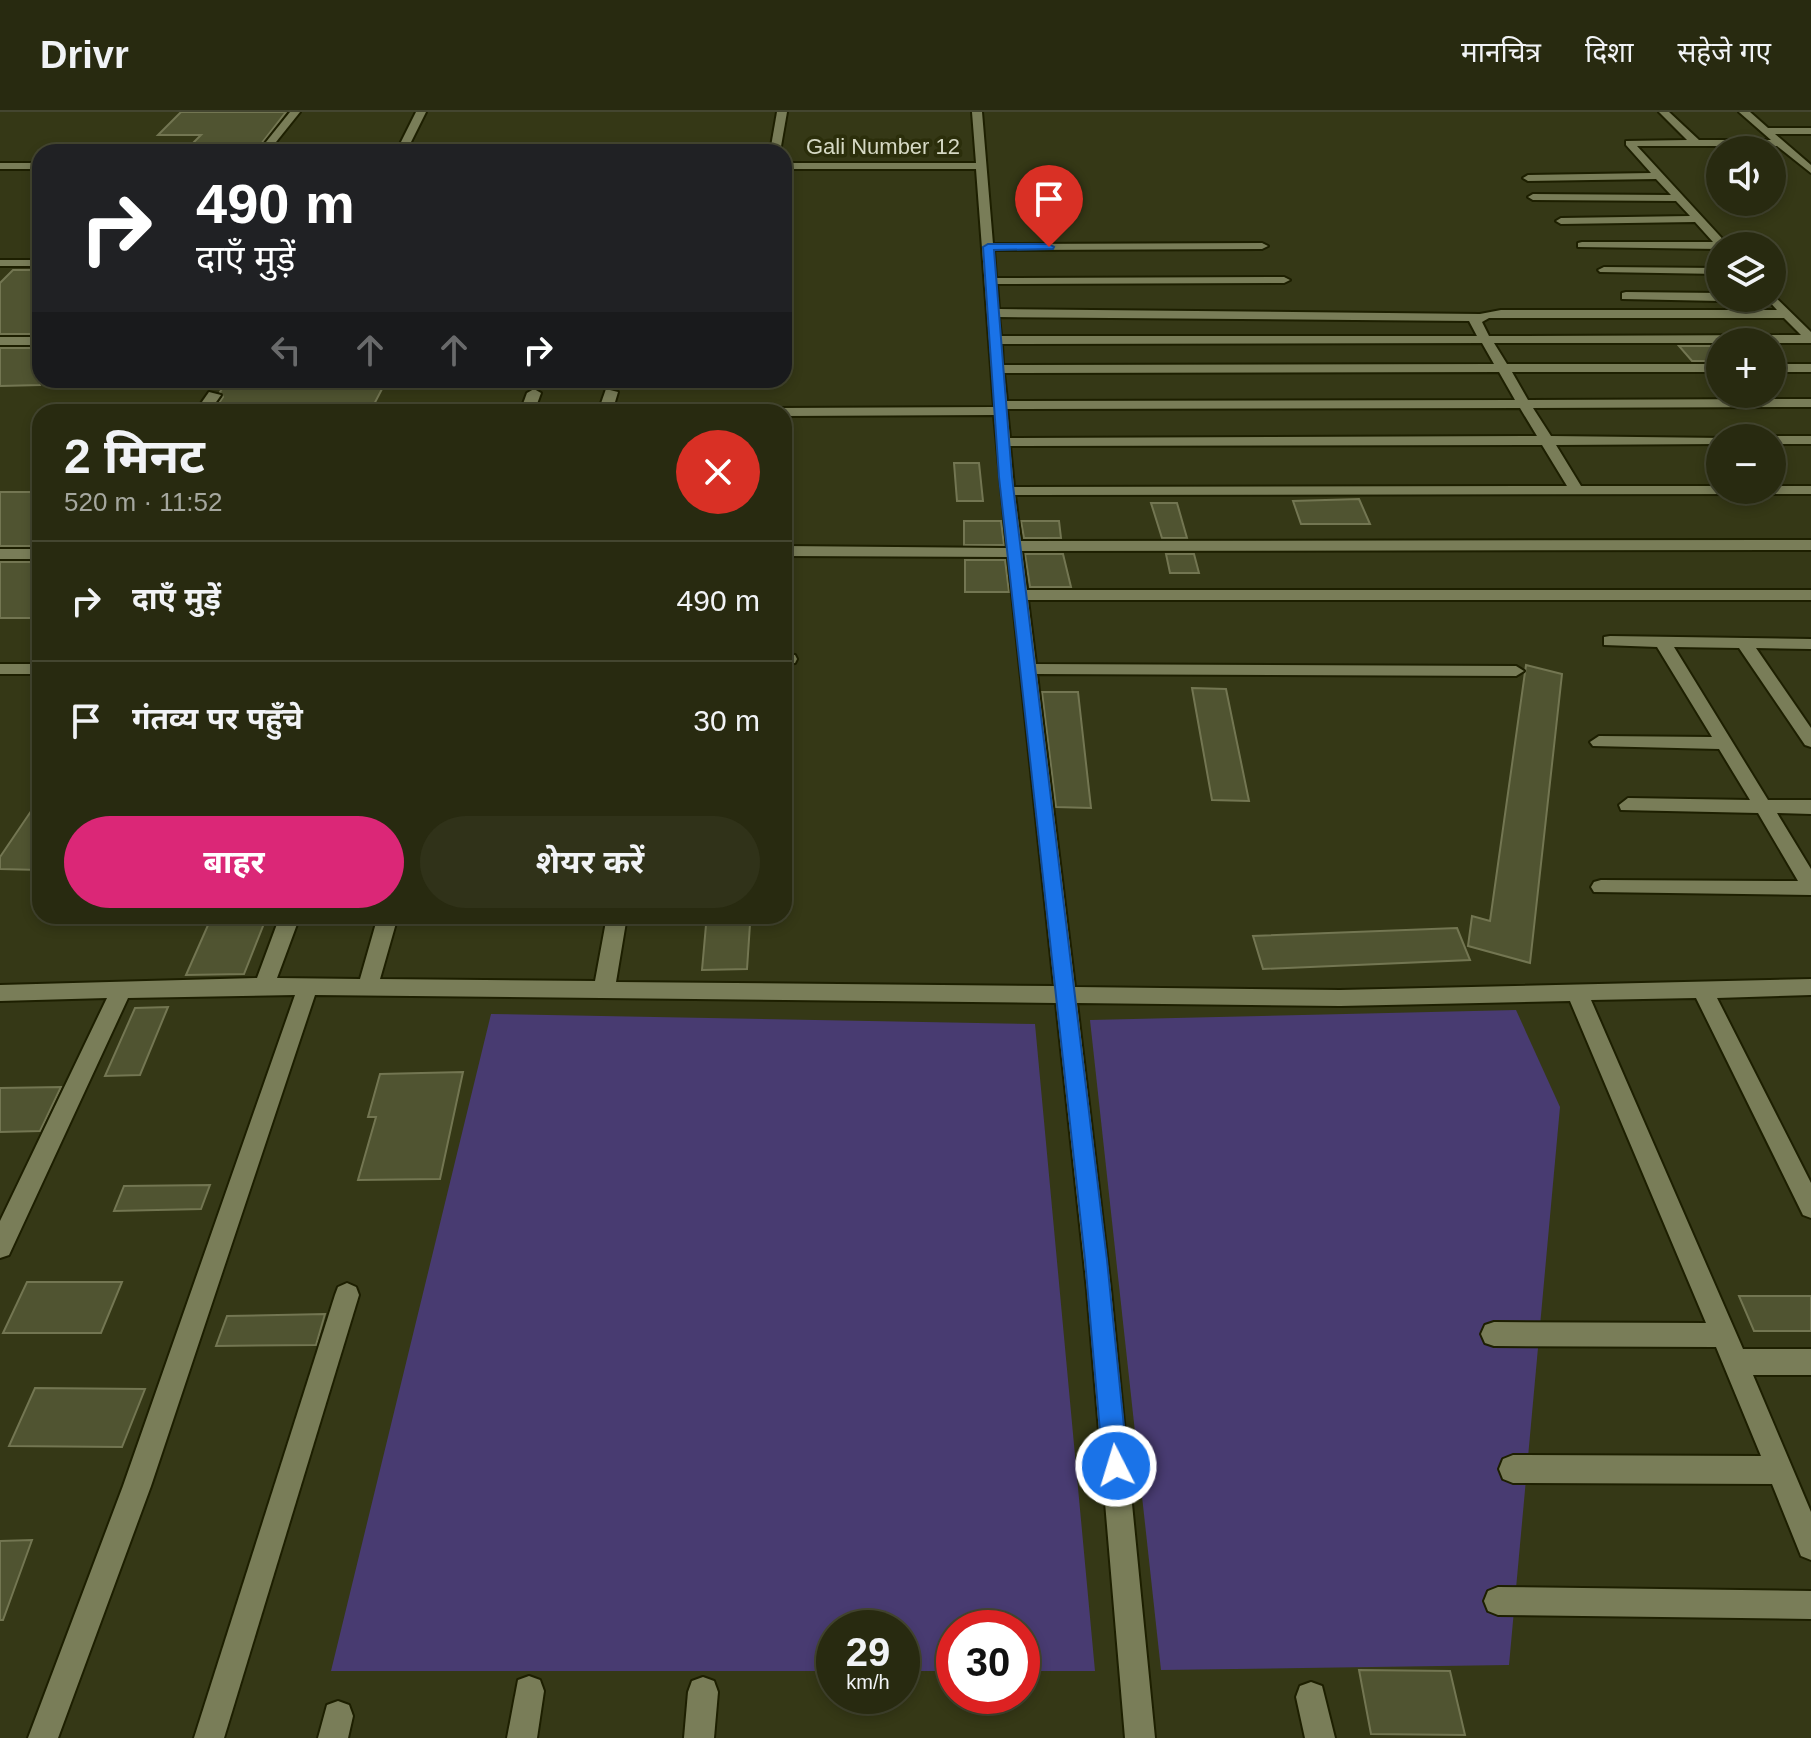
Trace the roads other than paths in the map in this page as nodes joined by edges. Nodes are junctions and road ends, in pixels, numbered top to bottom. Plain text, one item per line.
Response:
1 (295, 112) edge
2 (421, 112) edge
3 (782, 112) edge
4 (977, 112) edge
5 (1664, 112) edge
6 (1744, 112) edge
7 (1766, 131) junction
8 (1811, 131) edge
9 (1772, 136) edge
10 (1695, 142) junction
11 (1706, 142) edge
12 (269, 144) edge
13 (405, 144) edge
14 (776, 144) edge
15 (1786, 148) edge
16 (0, 166) edge
17 (32, 166) edge
18 (792, 166) edge
19 (983, 166) junction
20 (1811, 170) edge
21 (1656, 176) junction
22 (1528, 178) dead end
23 (1533, 197) dead end
24 (1678, 198) junction
25 (1698, 219) junction
26 (1561, 221) dead end
27 (1710, 232) edge
28 (1582, 245) dead end
29 (1706, 245) edge
30 (1262, 246) dead end
31 (988, 247) junction
32 (0, 263) edge
33 (32, 263) edge
34 (1604, 270) dead end
35 (1706, 271) edge
36 (1284, 280) dead end
37 (992, 281) junction
38 (1626, 296) dead end
39 (1706, 297) edge
40 (994, 313) junction
41 (1788, 314) joint
42 (1479, 317) junction
43 (1811, 339) edge
44 (996, 340) junction
45 (1485, 340) junction
46 (0, 341) edge
47 (32, 341) edge
48 (1503, 368) junction
49 (1706, 368) edge
50 (1786, 368) edge
51 (1811, 368) edge
52 (998, 369) junction
53 (611, 392) dead end
54 (534, 393) dead end
55 (214, 395) dead end
56 (1811, 403) edge
57 (208, 404) edge
58 (530, 404) edge
59 (607, 404) edge
60 (1524, 404) junction
61 (1001, 408) junction
62 (792, 412) edge
63 (1547, 440) junction
64 (1706, 440) edge
65 (1786, 440) edge
66 (1811, 440) edge
67 (1003, 442) junction
68 (1811, 490) edge
69 (1007, 491) junction
70 (1577, 491) junction
71 (1811, 545) edge
72 (1016, 550) junction
73 (792, 551) edge
74 (0, 554) edge
75 (32, 554) edge
76 (1021, 595) junction
77 (1811, 595) edge
78 (1610, 641) dead end
79 (1662, 641) junction
80 (1743, 642) junction
81 (1811, 644) edge
82 (0, 669) edge
83 (32, 669) edge
84 (1027, 669) junction
85 (1516, 671) dead end
86 (1811, 741) edge
87 (1599, 742) dead end
88 (1724, 743) junction
89 (1628, 805) dead end
90 (1763, 807) junction
91 (1811, 807) edge
92 (1811, 886) edge
93 (1601, 887) dead end
94 (287, 924) edge
95 (386, 924) edge
96 (616, 924) edge
97 (264, 986) junction
98 (1811, 987) edge
99 (122, 989) junction
100 (307, 989) junction
101 (367, 989) junction
102 (1702, 989) junction
103 (604, 991) junction
104 (1576, 991) junction
105 (0, 993) edge
106 (1066, 994) junction
107 (1811, 1207) edge
108 (0, 1247) edge
109 (347, 1295) dead end
110 (1494, 1334) dead end
111 (1724, 1335) junction
112 (1735, 1362) junction
113 (1811, 1362) edge
114 (1513, 1469) dead end
115 (1779, 1470) junction
116 (1811, 1546) edge
117 (1498, 1601) dead end
118 (1811, 1605) edge
119 (529, 1691) dead end
120 (703, 1692) dead end
121 (1311, 1697) dead end
122 (43, 1738) edge
123 (209, 1738) edge
124 (522, 1738) edge
125 (699, 1738) edge
126 (1140, 1738) edge
127 (1320, 1738) edge

1 - 12 street
2 - 13 street
3 - 14 street
4 - 19 street
5 - 10 street
6 - 7 street
7 - 8 street
7 - 9 street
10 - 11 street
10 - 21 street
15 - 20 street
16 - 17 street
18 - 19 street, Gali Number 12
19 - 31 street
21 - 22 street
21 - 24 street
23 - 24 street
24 - 25 street
25 - 26 street
25 - 27 street
28 - 29 street
30 - 31 street
31 - 37 street
32 - 33 street
34 - 35 street
36 - 37 street
37 - 40 street
38 - 39 street
40 - 42 street
40 - 44 street
41 - 42 street
41 - 43 street
42 - 45 street
43 - 45 street
44 - 45 street
44 - 52 street
45 - 48 street
46 - 47 street
48 - 49 street
48 - 52 street
48 - 60 street
50 - 51 street
52 - 61 street
53 - 59 street
54 - 58 street
55 - 57 street
56 - 60 street
60 - 61 street
60 - 63 street
61 - 62 street
61 - 67 street
63 - 64 street
63 - 67 street
63 - 70 street
65 - 66 street
67 - 69 street
68 - 70 street
69 - 70 street
69 - 72 street
71 - 72 street
72 - 73 street
72 - 76 street
74 - 75 street
76 - 77 street
76 - 84 street
78 - 79 street
79 - 80 street
79 - 88 street
80 - 81 street
80 - 86 street
82 - 83 street
84 - 85 street
84 - 106 street
87 - 88 street
88 - 90 street
89 - 90 street
90 - 91 street
90 - 92 street
92 - 93 street
94 - 97 street
95 - 101 street
96 - 103 street
97 - 99 street
97 - 100 street
98 - 102 street
99 - 105 street
99 - 108 street
100 - 101 street
100 - 122 street
101 - 103 street
102 - 104 street
102 - 107 street
103 - 106 street
104 - 106 street
104 - 111 street
106 - 126 street
109 - 123 street
110 - 111 street
111 - 112 street
112 - 113 street
112 - 115 street
114 - 115 street
115 - 116 street
117 - 118 street
119 - 124 street
120 - 125 street
121 - 127 street

